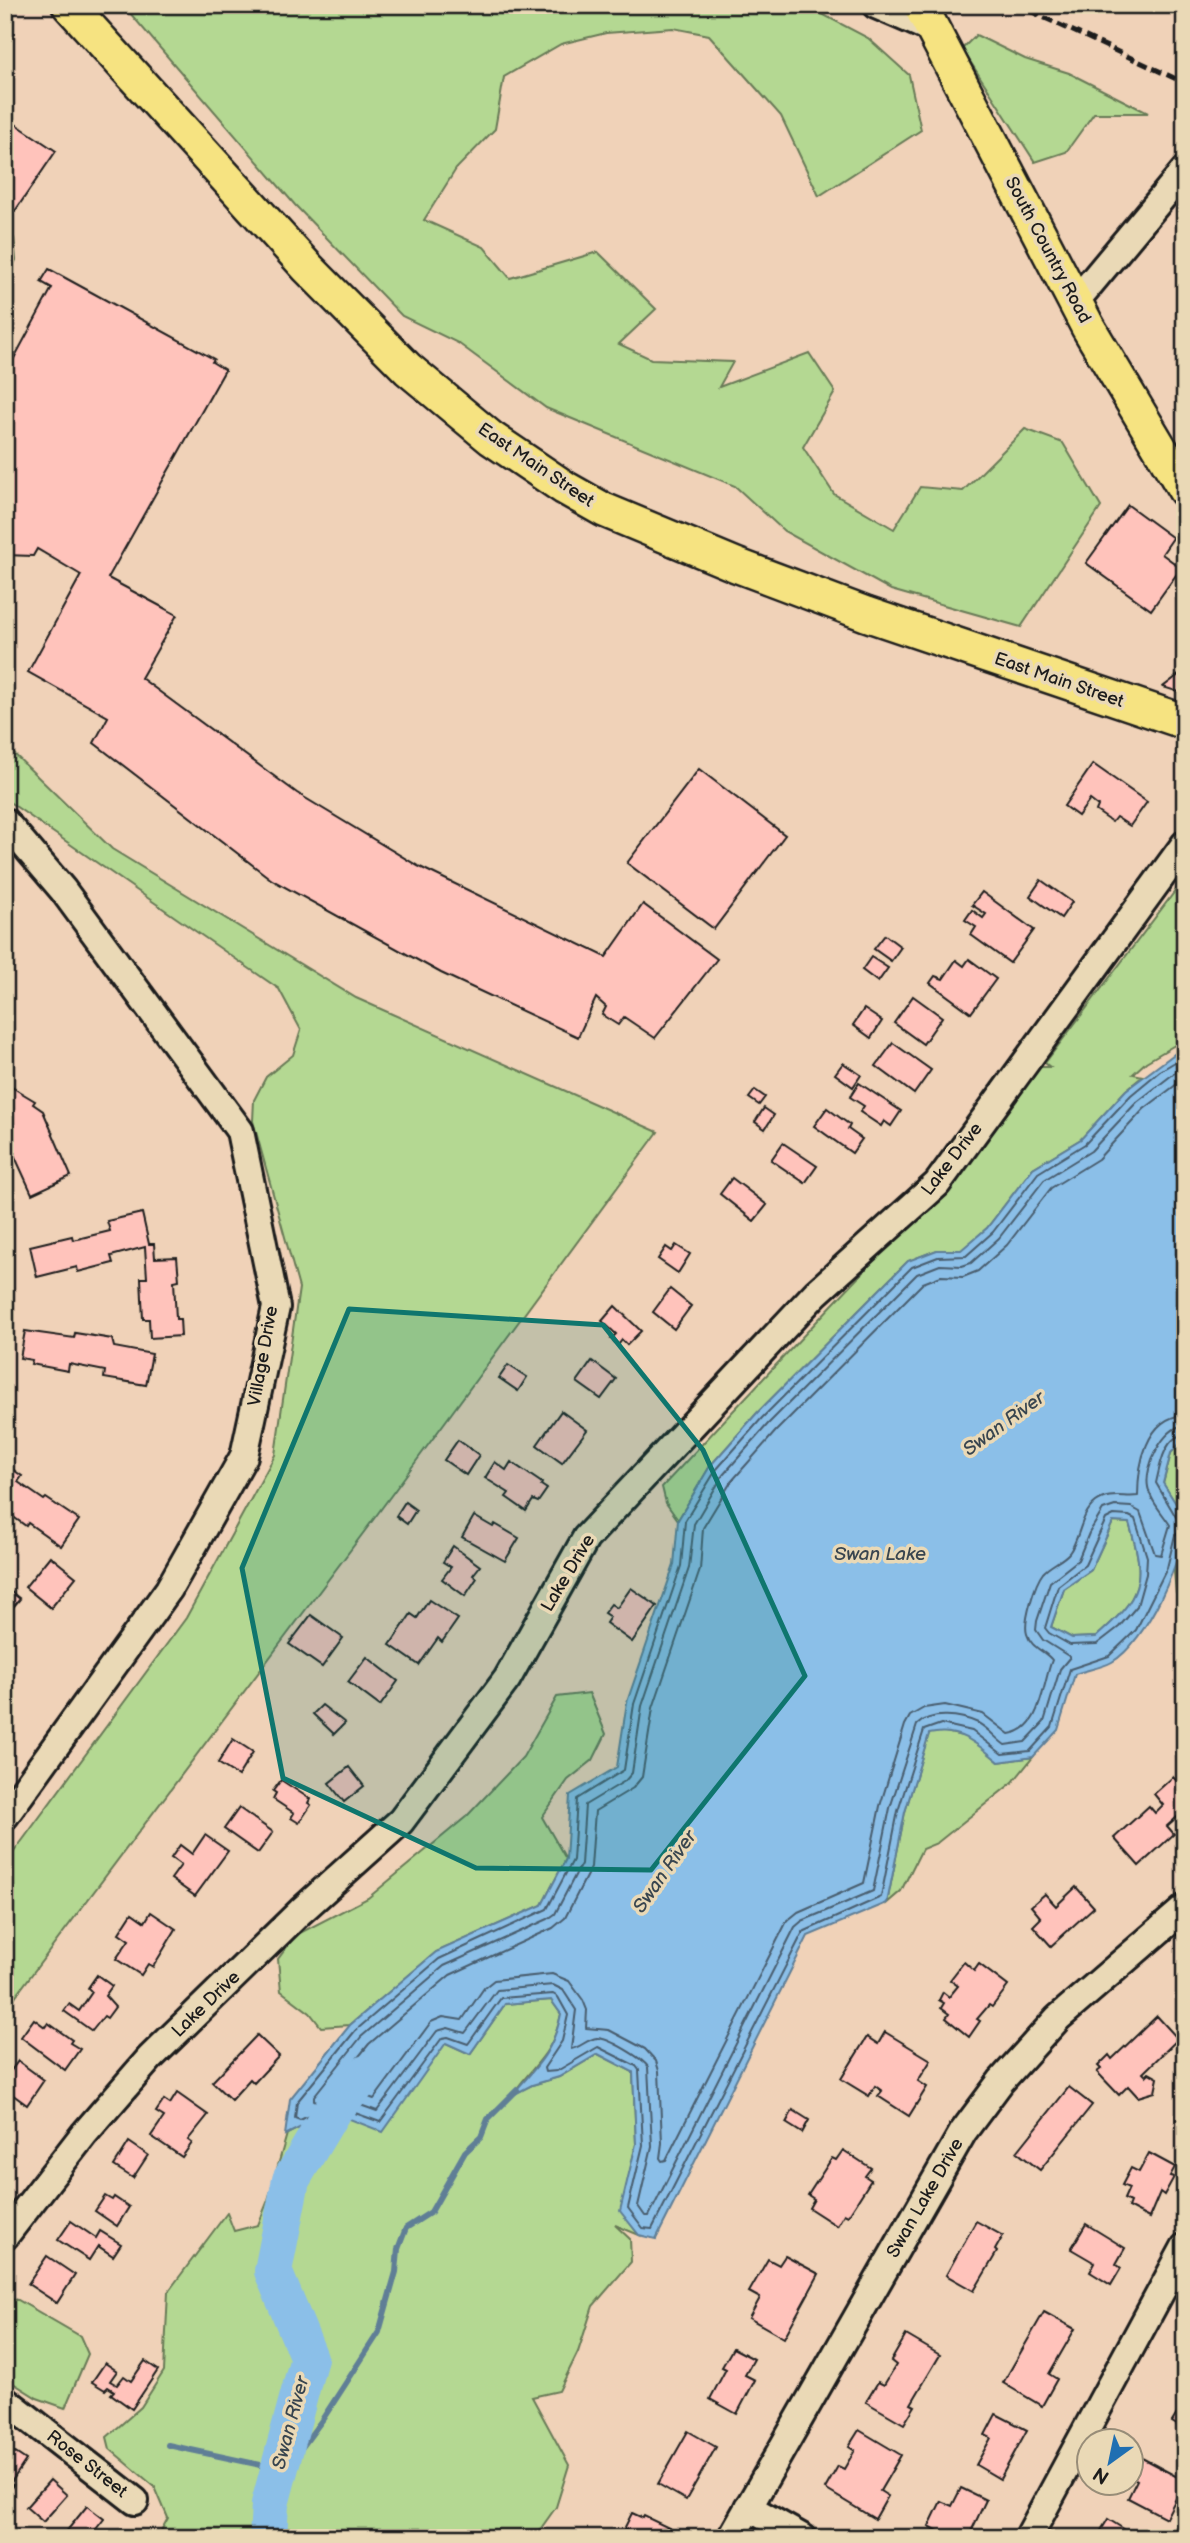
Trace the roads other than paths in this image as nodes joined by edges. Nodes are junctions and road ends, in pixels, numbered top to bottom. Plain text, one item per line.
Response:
1 (69, 5) edge
2 (876, 5) edge
3 (927, 18) edge
4 (1185, 170) edge
5 (1075, 302) junction
6 (1185, 490) edge
7 (1185, 723) edge
8 (5, 822) edge
9 (1185, 844) edge
10 (5, 1816) edge
11 (1185, 1908) edge
12 (5, 2236) edge
13 (1185, 2246) edge
14 (5, 2400) edge
15 (135, 2501) dead end
16 (748, 2507) junction
17 (731, 2538) edge
18 (803, 2538) edge
19 (1028, 2538) edge

1 - 7 main road, East Main Street
2 - 3 street
3 - 5 main road, South Country Road
4 - 5 street
5 - 6 main road, South Country Road
8 - 10 street, Village Drive
9 - 12 street, Lake Drive
11 - 16 street, Swan Lake Drive
13 - 19 street
14 - 15 street, Rose Street
16 - 17 street, Swan Lake Drive
16 - 18 street

